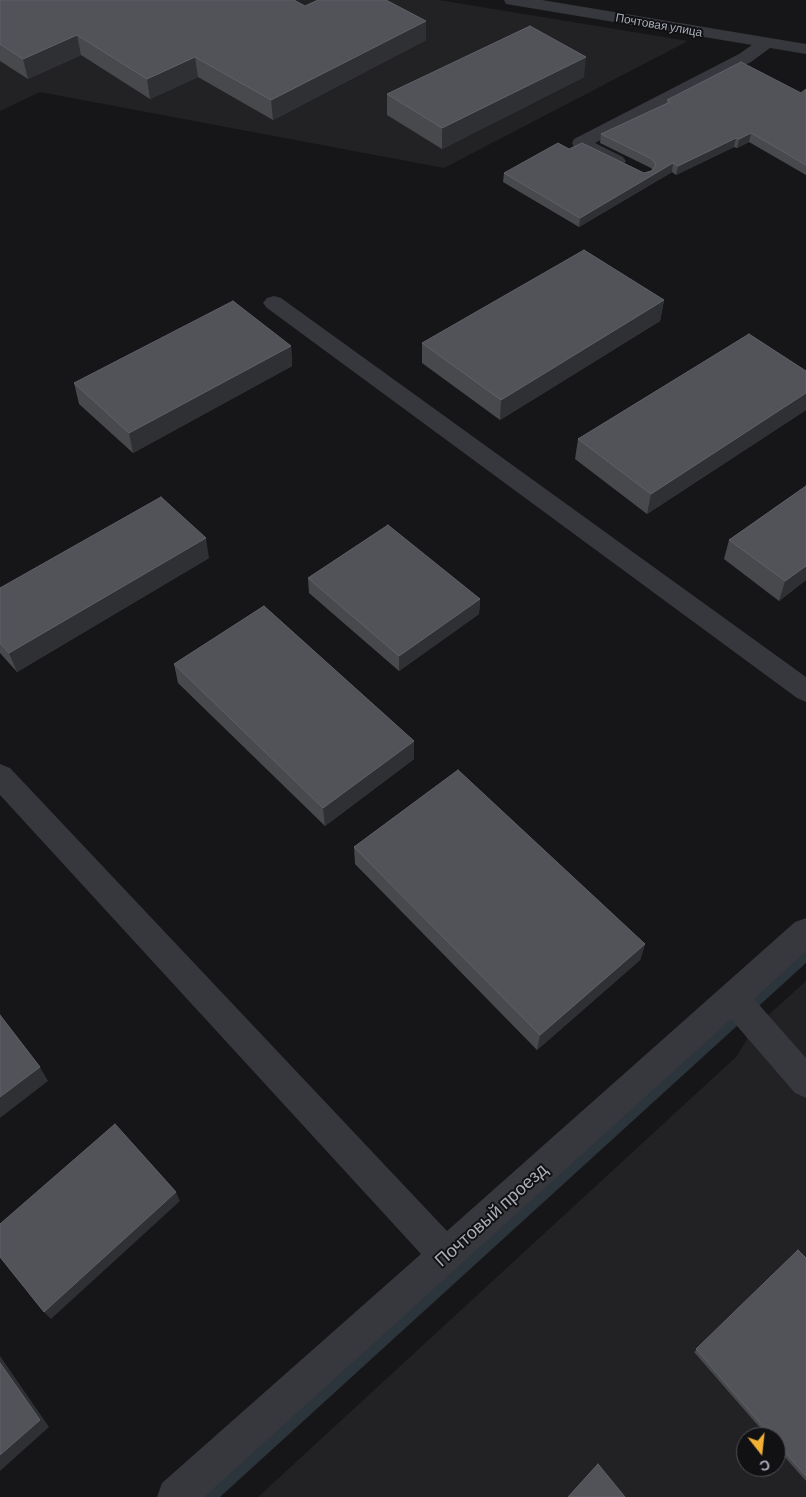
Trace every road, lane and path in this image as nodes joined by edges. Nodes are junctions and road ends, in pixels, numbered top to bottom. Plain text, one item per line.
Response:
1 (512, 0) edge
2 (766, 43) junction
3 (806, 49) edge
4 (634, 170) edge
5 (274, 303) dead end
6 (806, 691) edge
7 (0, 776) edge
8 (806, 932) edge
9 (733, 998) junction
10 (806, 1082) edge
11 (446, 1255) junction
12 (176, 1497) edge

1 - 2 street, Почтовая улица
2 - 3 street, Почтовая улица
2 - 4 street
5 - 6 street
7 - 11 street
8 - 9 street, Почтовый проезд
9 - 10 street
9 - 11 street, Почтовый проезд
11 - 12 street, Почтовый проезд

